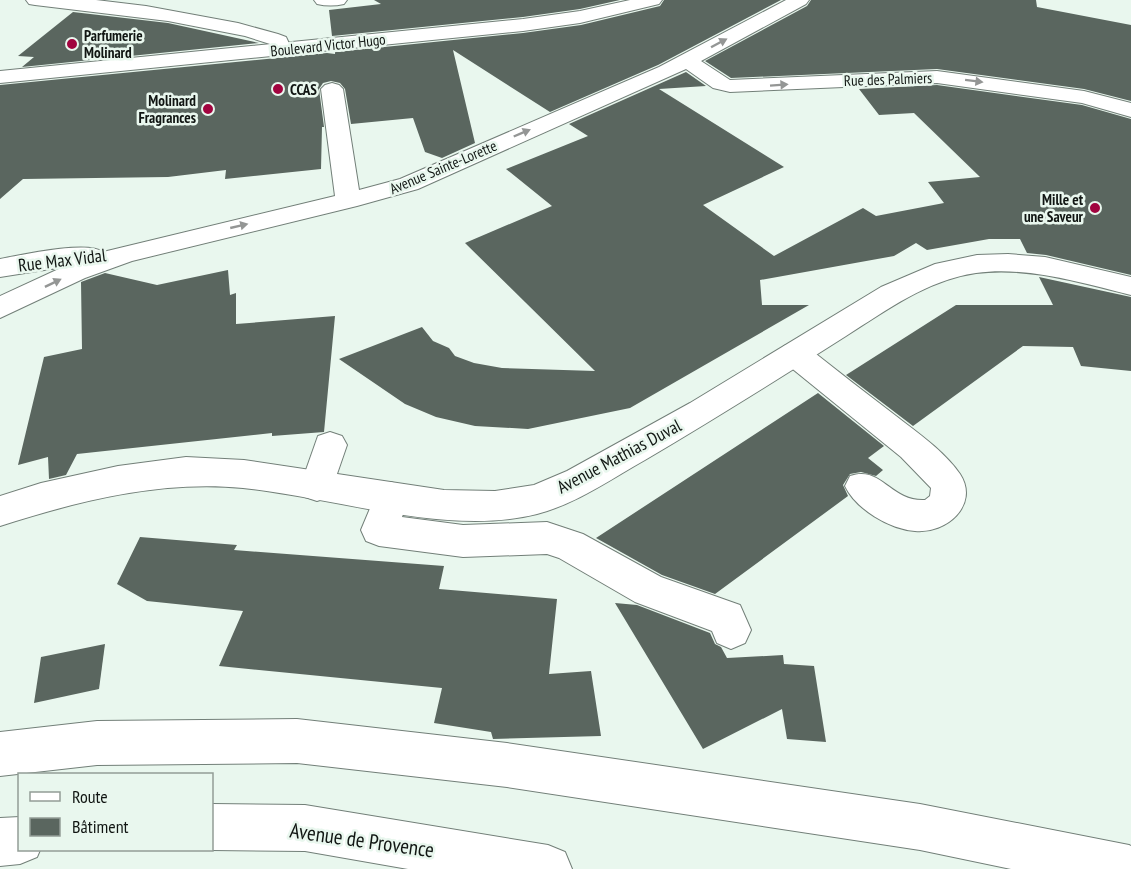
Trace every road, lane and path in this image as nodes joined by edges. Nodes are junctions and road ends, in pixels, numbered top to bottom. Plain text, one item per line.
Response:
1 (35, 0) edge
2 (323, 0) edge
3 (338, 0) edge
4 (653, 0) edge
5 (800, 0) edge
6 (282, 50) junction
7 (687, 60) junction
8 (0, 77) edge
9 (332, 89) dead end
10 (1131, 110) edge
11 (348, 201) junction
12 (124, 254) junction
13 (0, 268) edge
14 (1131, 286) edge
15 (0, 308) edge
16 (795, 354) junction
17 (330, 445) dead end
18 (862, 486) dead end
19 (317, 487) junction
20 (391, 497) junction
21 (0, 511) edge
22 (731, 630) dead end
23 (0, 754) edge
24 (213, 827) edge
25 (18, 840) edge
26 (0, 842) edge
27 (502, 861) junction
28 (440, 869) edge
29 (548, 869) edge
30 (1129, 869) edge

1 - 6 street
2 - 3 street
4 - 6 street, Boulevard Victor Hugo
7 -> 5 street, Avenue Sainte-Lorette
6 - 8 street, Boulevard Victor Hugo
7 -> 10 street, Rue des Palmiers
11 -> 7 street, Avenue Sainte-Lorette
9 - 11 street
12 -> 11 street, Avenue Sainte-Lorette
12 - 13 street, Rue Max Vidal
15 -> 12 street, Avenue Sainte-Lorette
14 - 16 street, Avenue Mathias Duval
16 - 18 street
16 - 20 street, Avenue Mathias Duval
17 - 19 street
19 - 20 street, Avenue Mathias Duval
19 - 21 street, Avenue Mathias Duval
20 - 22 street
23 - 30 street
24 - 27 street, Avenue de Provence
25 - 26 street
27 - 28 street
27 - 29 street, Avenue de Provence

